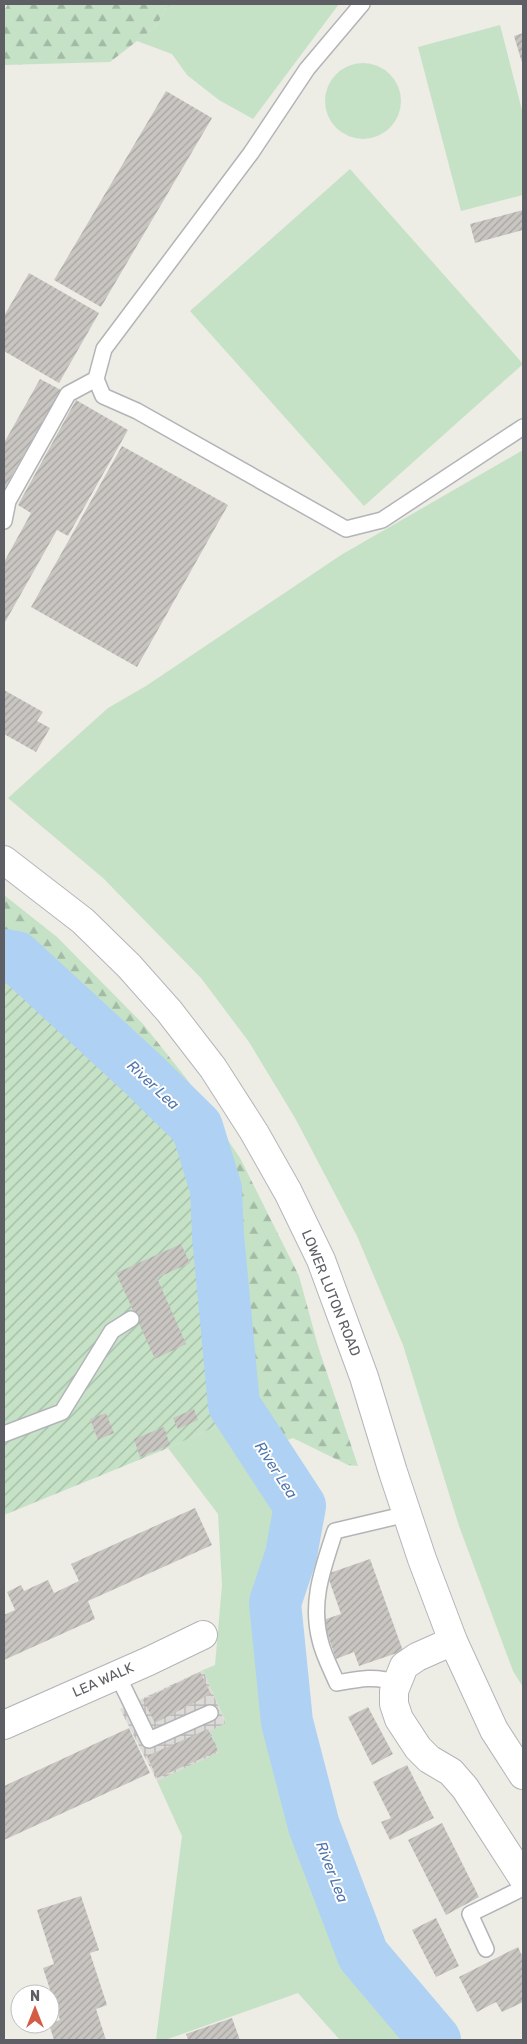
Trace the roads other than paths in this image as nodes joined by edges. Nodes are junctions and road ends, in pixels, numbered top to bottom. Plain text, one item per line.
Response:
1 (362, 4) edge
2 (96, 379) junction
3 (523, 427) edge
4 (4, 521) edge
5 (4, 860) edge
6 (131, 1319) dead end
7 (4, 1434) edge
8 (407, 1514) junction
9 (203, 1635) dead end
10 (453, 1641) junction
11 (117, 1674) junction
12 (396, 1683) junction
13 (210, 1713) dead end
14 (4, 1724) edge
15 (523, 1775) edge
16 (523, 1878) edge
17 (523, 1888) edge
18 (486, 1949) dead end

1 - 2 lane
2 - 3 lane
2 - 4 lane
5 - 8 main road, LOWER LUTON ROAD
6 - 7 lane
8 - 10 main road, LOWER LUTON ROAD
8 - 12 lane
9 - 11 main road, LEA WALK
10 - 12 main road
10 - 15 main road, LOWER LUTON ROAD
11 - 13 lane
11 - 14 main road, LEA WALK
12 - 16 main road
17 - 18 lane

